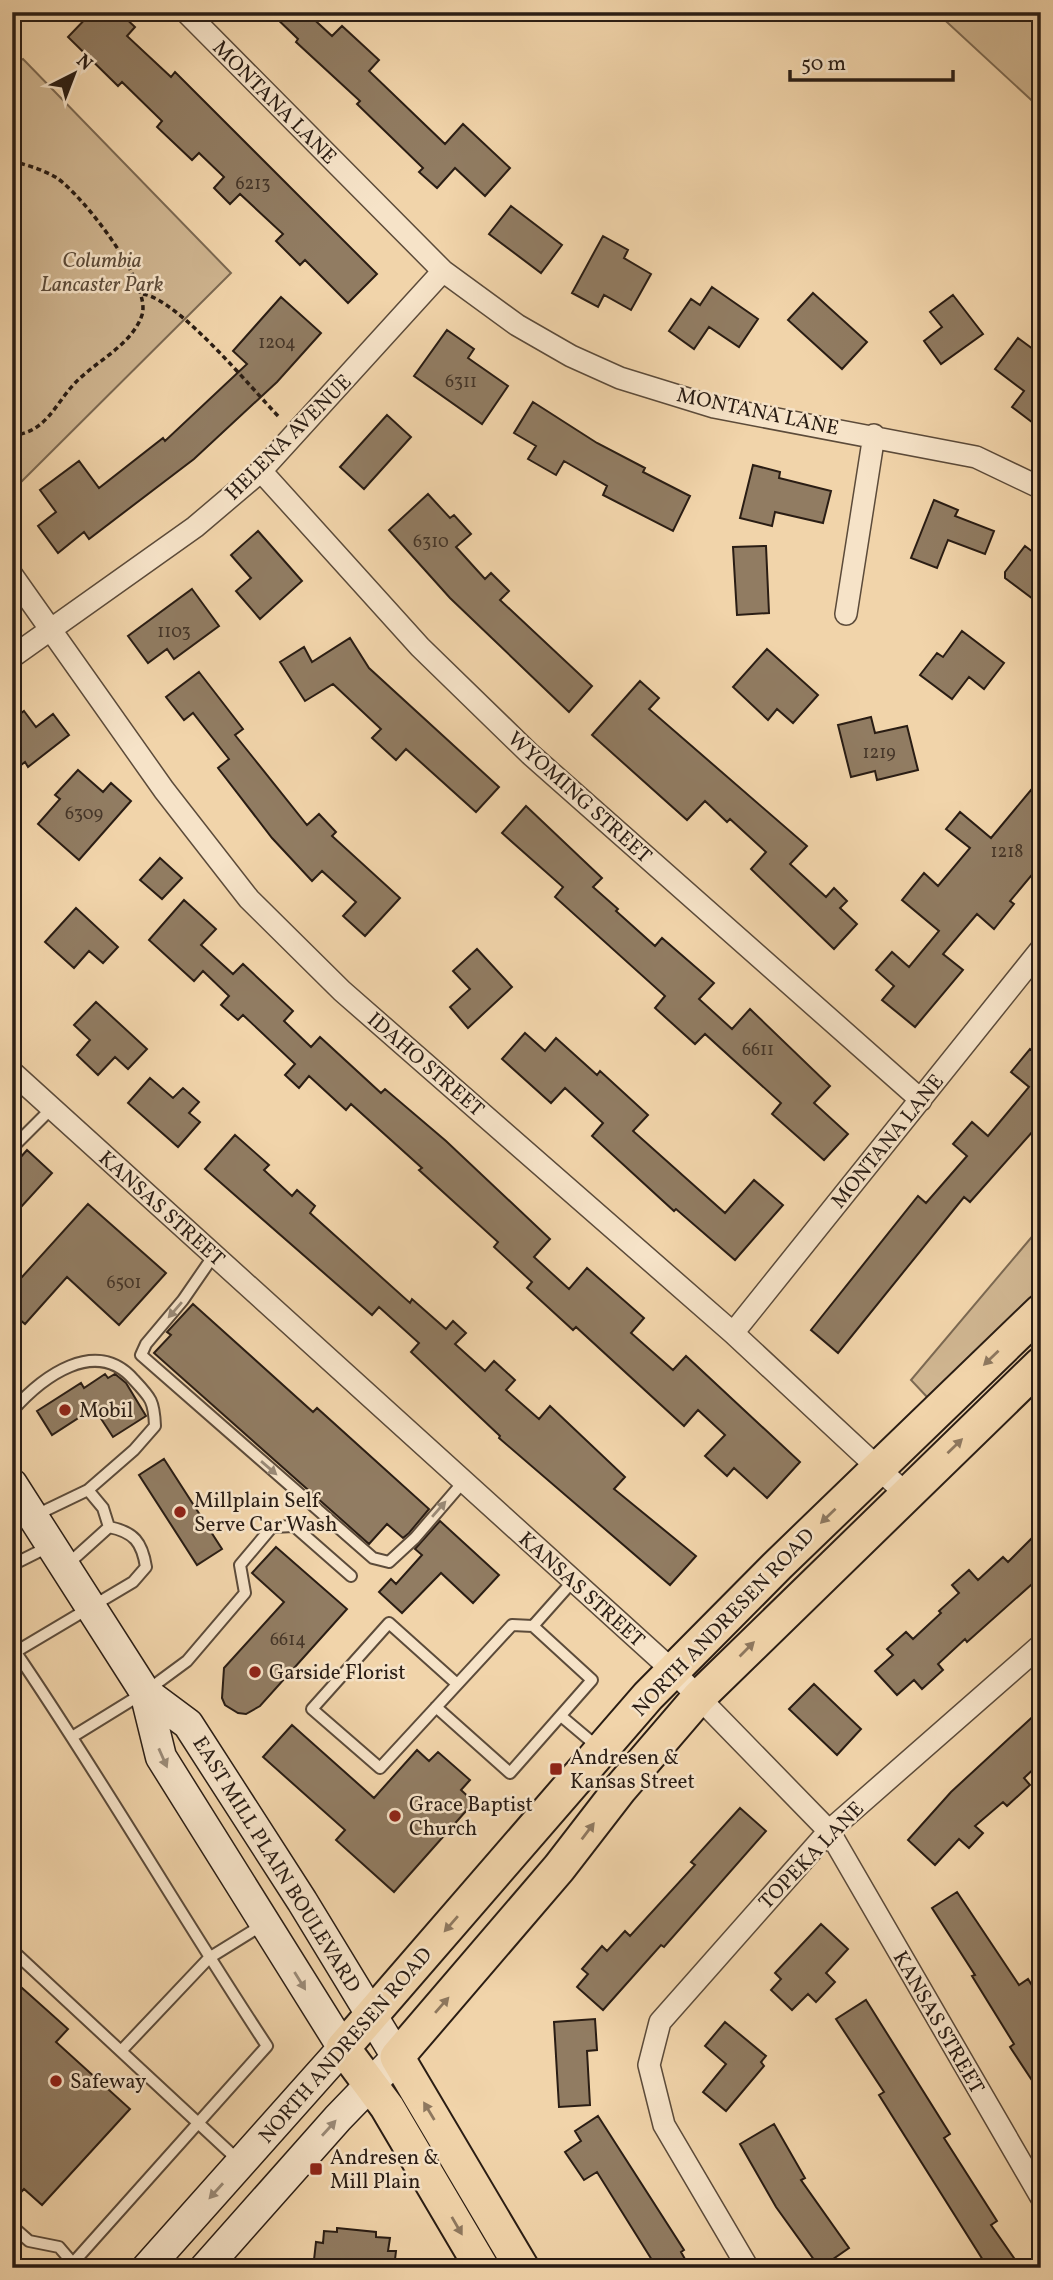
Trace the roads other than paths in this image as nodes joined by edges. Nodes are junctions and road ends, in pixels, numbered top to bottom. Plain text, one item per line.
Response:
1 (186, 12) edge
2 (443, 271) junction
3 (874, 435) junction
4 (261, 471) junction
5 (1041, 488) edge
6 (12, 575) edge
7 (846, 614) dead end
8 (51, 629) junction
9 (12, 657) edge
10 (1041, 949) edge
11 (16, 1082) edge
12 (921, 1100) junction
13 (52, 1108) junction
14 (12, 1148) edge
15 (214, 1255) junction
16 (1041, 1311) edge
17 (733, 1333) junction
18 (1041, 1364) edge
19 (12, 1411) edge
20 (879, 1466) junction
21 (464, 1481) junction
22 (12, 1484) edge
23 (88, 1490) junction
24 (905, 1493) junction
25 (34, 1516) junction
26 (108, 1527) junction
27 (57, 1557) junction
28 (12, 1566) edge
29 (351, 1576) dead end
30 (573, 1581) junction
31 (88, 1607) junction
32 (533, 1626) junction
33 (1041, 1644) edge
34 (14, 1652) edge
35 (672, 1670) junction
36 (457, 1684) junction
37 (145, 1692) junction
38 (699, 1697) junction
39 (436, 1707) junction
40 (561, 1716) junction
41 (72, 1737) junction
42 (601, 1750) junction
43 (829, 1831) junction
44 (264, 1924) junction
45 (12, 1950) edge
46 (209, 1958) junction
47 (373, 2015) junction
48 (343, 2048) junction
49 (121, 2051) junction
50 (397, 2057) junction
51 (370, 2085) junction
52 (199, 2124) junction
53 (241, 2162) junction
54 (1041, 2197) edge
55 (12, 2226) edge
56 (75, 2266) edge
57 (147, 2268) edge
58 (205, 2268) edge
59 (482, 2268) edge
60 (522, 2268) edge
61 (748, 2268) edge

1 - 2 street, MONTANA LANE
2 - 3 street, MONTANA LANE
2 - 4 street, HELENA AVENUE
3 - 5 street, MONTANA LANE
3 - 7 street
4 - 8 street, HELENA AVENUE
4 - 12 street, WYOMING STREET
6 - 8 street, IDAHO STREET
8 - 9 street, HELENA AVENUE
8 - 17 street, IDAHO STREET
10 - 12 street, MONTANA LANE
11 - 13 street, KANSAS STREET
12 - 17 street, MONTANA LANE
13 - 14 lane
13 - 15 street, KANSAS STREET
15 - 21 street, KANSAS STREET
15 -> 21 lane
16 -> 20 main road, NORTH ANDRESEN ROAD
17 - 20 street, IDAHO STREET
24 -> 18 main road, NORTH ANDRESEN ROAD
19 - 23 lane
20 - 24 street, IDAHO STREET
20 -> 35 main road, NORTH ANDRESEN ROAD
21 - 30 street, KANSAS STREET
22 - 25 main road, EAST MILL PLAIN BOULEVARD
23 - 25 lane
23 - 26 lane
38 -> 24 main road, NORTH ANDRESEN ROAD
25 - 27 main road, EAST MILL PLAIN BOULEVARD
26 - 27 lane
26 - 31 lane
27 - 28 lane
27 - 31 main road, EAST MILL PLAIN BOULEVARD
29 - 37 lane
30 - 32 lane
30 - 35 street, KANSAS STREET
31 - 34 lane
31 - 37 main road, EAST MILL PLAIN BOULEVARD
32 - 36 lane
32 - 40 lane
33 - 43 street, TOPEKA LANE
34 - 41 lane
35 - 38 street, KANSAS STREET
35 - 42 main road, NORTH ANDRESEN ROAD
36 - 39 lane
36 - 39 lane
37 - 41 lane
37 -> 44 main road, EAST MILL PLAIN BOULEVARD
37 - 47 main road, EAST MILL PLAIN BOULEVARD
38 - 43 street, KANSAS STREET
50 -> 38 main road, NORTH ANDRESEN ROAD
39 - 40 lane
40 - 42 lane
41 - 46 lane
42 -> 47 main road, NORTH ANDRESEN ROAD
43 - 54 street, KANSAS STREET
43 - 61 street, TOPEKA LANE
44 - 46 lane
44 -> 48 main road, EAST MILL PLAIN BOULEVARD
45 - 49 lane
46 - 49 lane
46 - 52 lane
47 - 48 main road, NORTH ANDRESEN ROAD
47 - 50 main road, EAST MILL PLAIN BOULEVARD
48 - 51 main road, EAST MILL PLAIN BOULEVARD
48 - 53 main road, NORTH ANDRESEN ROAD
49 - 52 lane
50 - 51 main road, NORTH ANDRESEN ROAD
60 -> 50 main road, EAST MILL PLAIN BOULEVARD
58 -> 51 main road, NORTH ANDRESEN ROAD
51 -> 59 main road, EAST MILL PLAIN BOULEVARD
52 - 53 lane
52 - 56 lane
53 -> 57 main road, NORTH ANDRESEN ROAD
55 - 56 lane

